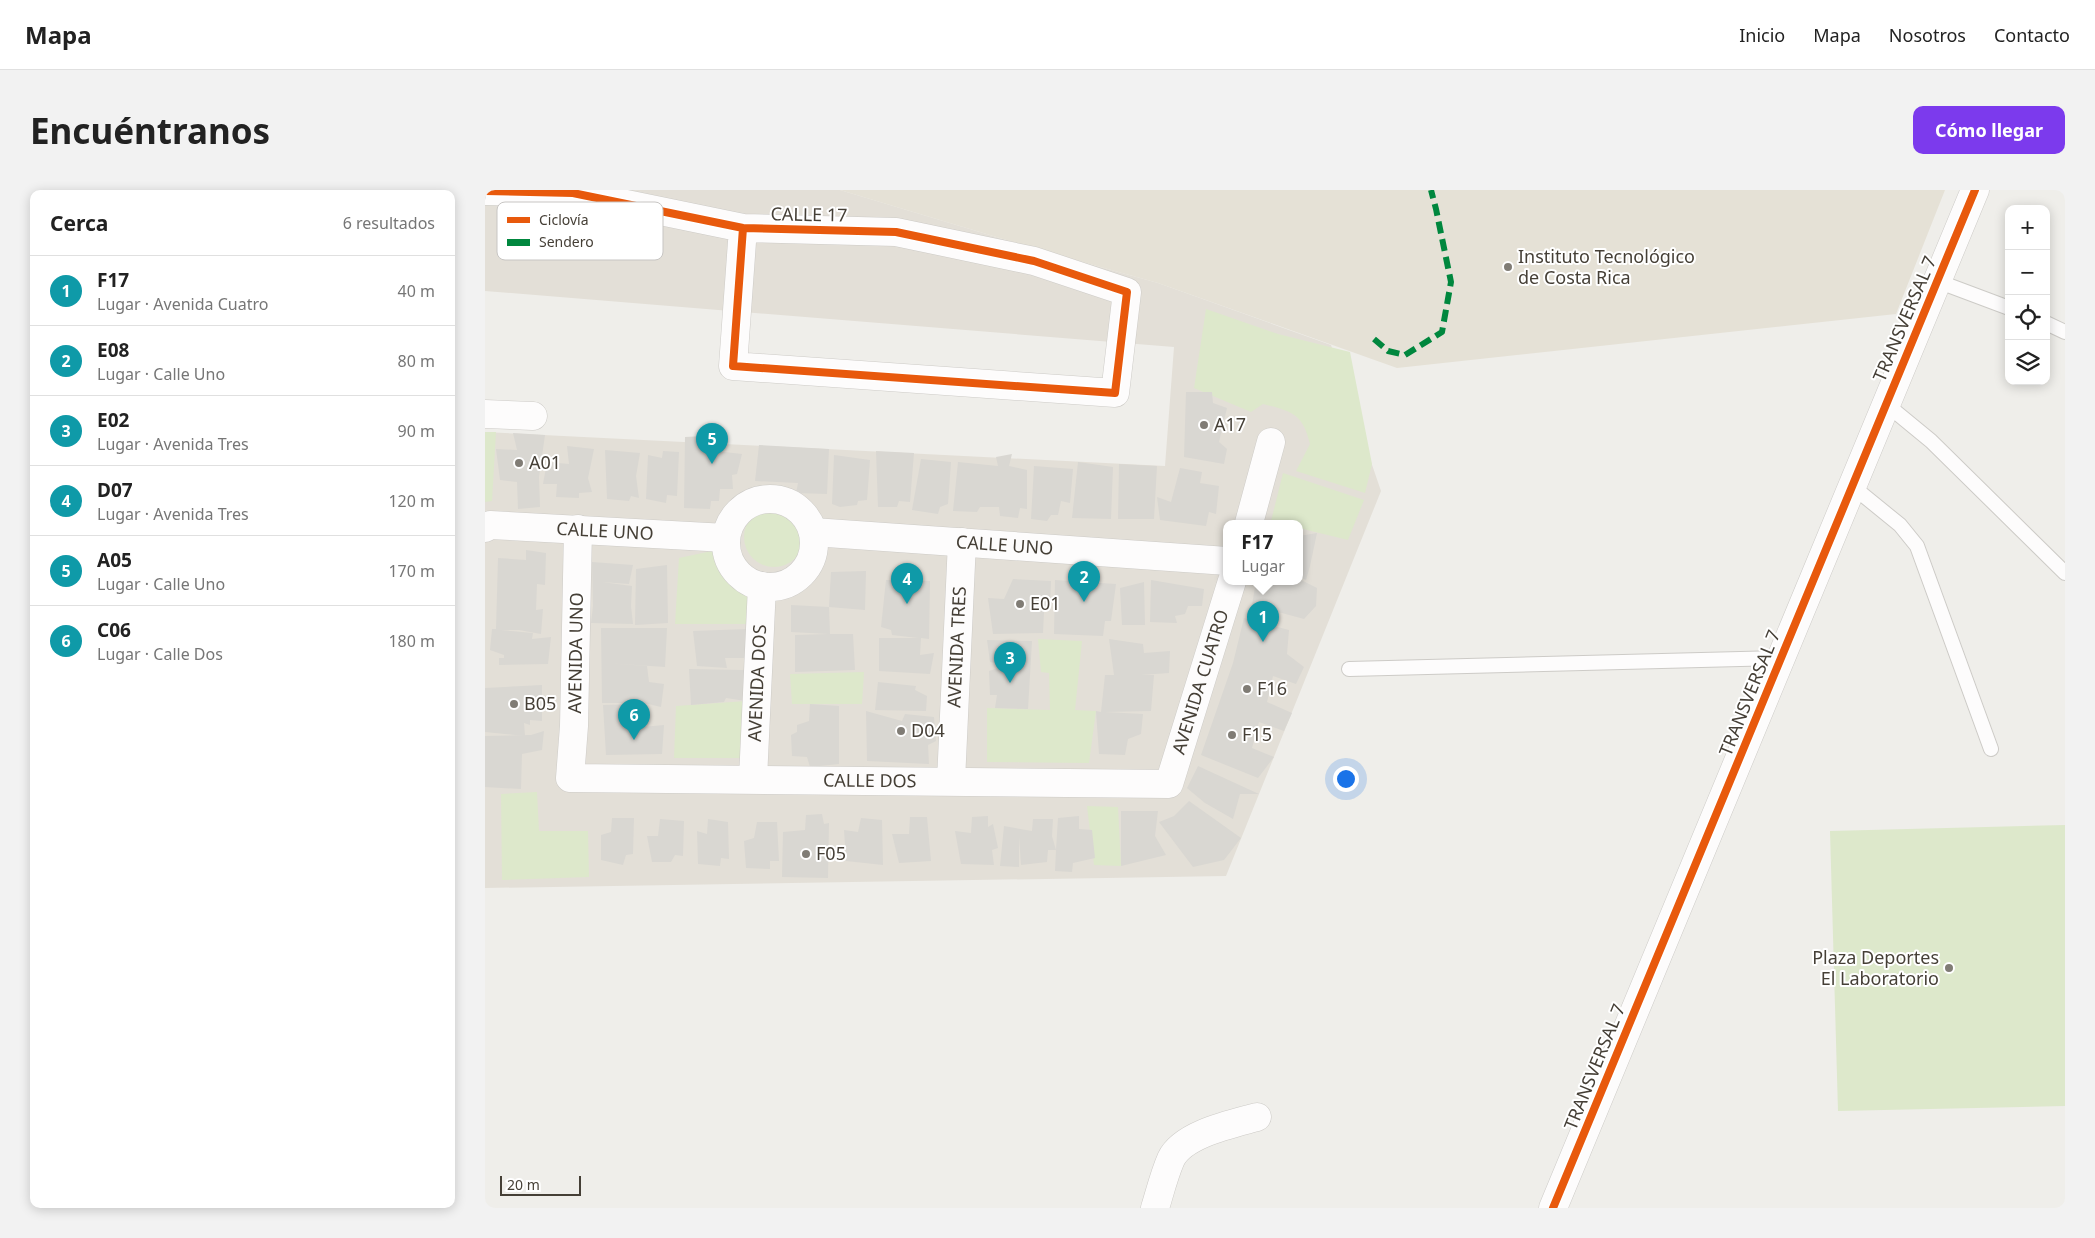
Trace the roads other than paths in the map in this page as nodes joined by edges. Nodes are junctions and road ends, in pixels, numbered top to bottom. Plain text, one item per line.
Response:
1 (1975, 190) edge
2 (485, 191) edge
3 (617, 202) edge
4 (663, 212) edge
5 (743, 228) junction
6 (1937, 281) junction
7 (2005, 306) edge
8 (2050, 324) edge
9 (2065, 332) edge
10 (1886, 404) junction
11 (485, 414) edge
12 (533, 416) dead end
13 (1271, 442) dead end
14 (1852, 486) junction
15 (1250, 520) edge
16 (485, 528) edge
17 (578, 529) junction
18 (813, 532) junction
19 (726, 538) junction
20 (962, 542) junction
21 (1223, 561) edge
22 (2065, 573) edge
23 (1231, 585) edge
24 (762, 586) junction
25 (1780, 658) junction
26 (1349, 669) dead end
27 (1991, 749) dead end
28 (570, 778) joint
29 (753, 779) junction
30 (951, 781) junction
31 (1169, 784) joint
32 (1257, 1117) dead end
33 (1155, 1208) edge
34 (1553, 1208) edge

1 - 6 street, TRANSVERSAL 7
2 - 3 street, CALLE 17
4 - 5 street, CALLE 17
5 - 5 street, CALLE 17
6 - 7 lane
6 - 10 street, TRANSVERSAL 7
8 - 9 lane
10 - 14 street, TRANSVERSAL 7
10 - 22 lane
11 - 12 street
13 - 15 street
14 - 25 street, TRANSVERSAL 7
14 - 27 lane
16 - 17 street, CALLE UNO
17 - 19 street, CALLE UNO
17 - 28 street, AVENIDA UNO
18 - 19 street
18 - 20 street, CALLE UNO
18 - 24 street
19 - 24 street
20 - 21 street, CALLE UNO
20 - 30 street, AVENIDA TRES
23 - 31 street, AVENIDA CUATRO
24 - 29 street, AVENIDA DOS
25 - 26 lane
25 - 34 street, TRANSVERSAL 7
28 - 29 street, CALLE DOS
29 - 30 street, CALLE DOS
30 - 31 street, CALLE DOS
32 - 33 street

